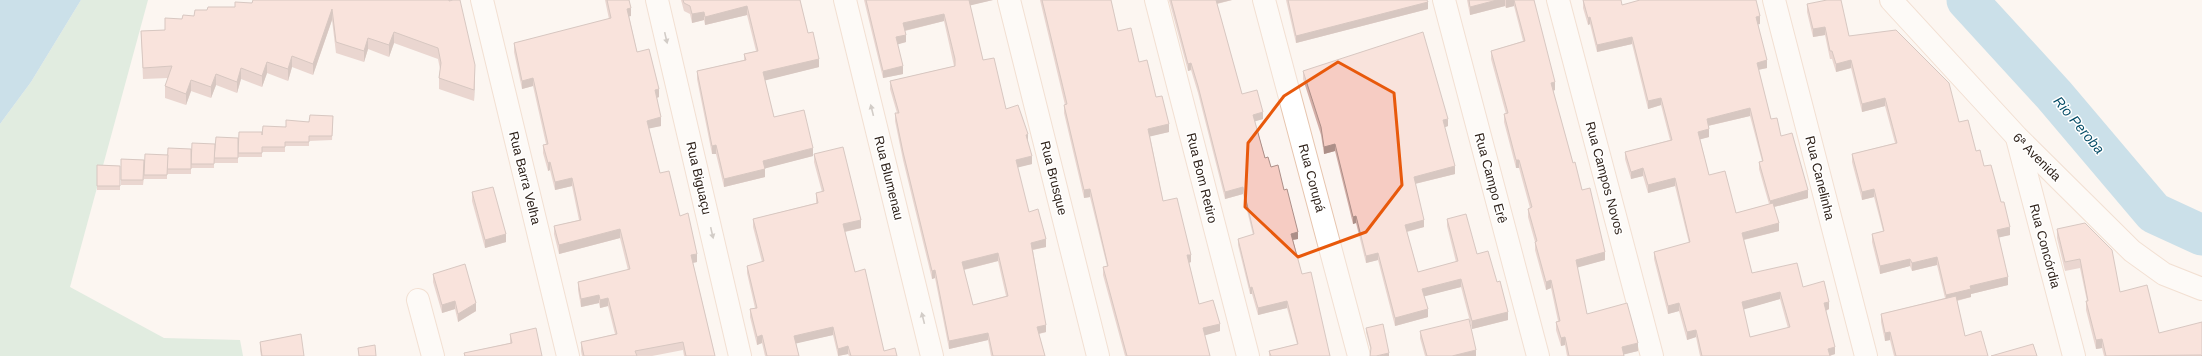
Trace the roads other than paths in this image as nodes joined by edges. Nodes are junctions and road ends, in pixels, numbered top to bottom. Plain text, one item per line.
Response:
1 (482, 0) edge
2 (657, 0) edge
3 (845, 0) edge
4 (1009, 0) edge
5 (1156, 0) edge
6 (1264, 0) edge
7 (1444, 0) edge
8 (1558, 0) edge
9 (1774, 0) edge
10 (1891, 0) edge
11 (2017, 137) junction
12 (2202, 290) edge
13 (418, 300) dead end
14 (433, 356) edge
15 (568, 356) edge
16 (740, 356) edge
17 (932, 356) edge
18 (1098, 356) edge
19 (1248, 356) edge
20 (1359, 356) edge
21 (1538, 356) edge
22 (1652, 356) edge
23 (1866, 356) edge
24 (2074, 356) edge

1 - 15 street, Rua Barra Velha
2 -> 16 street, Rua Biguaçu
17 -> 3 street, Rua Blumenau
4 - 18 street, Rua Brusque
5 - 19 street, Rua Bom Retiro
6 - 20 street, Rua Corupá
7 - 21 street, Rua Campo Erê
8 - 22 street, Rua Campos Novos
9 - 23 street, Rua Canelinha
10 - 11 street, 6ª Avenida
11 - 12 street, 6ª Avenida
11 - 24 street, Rua Concórdia
13 - 14 street

